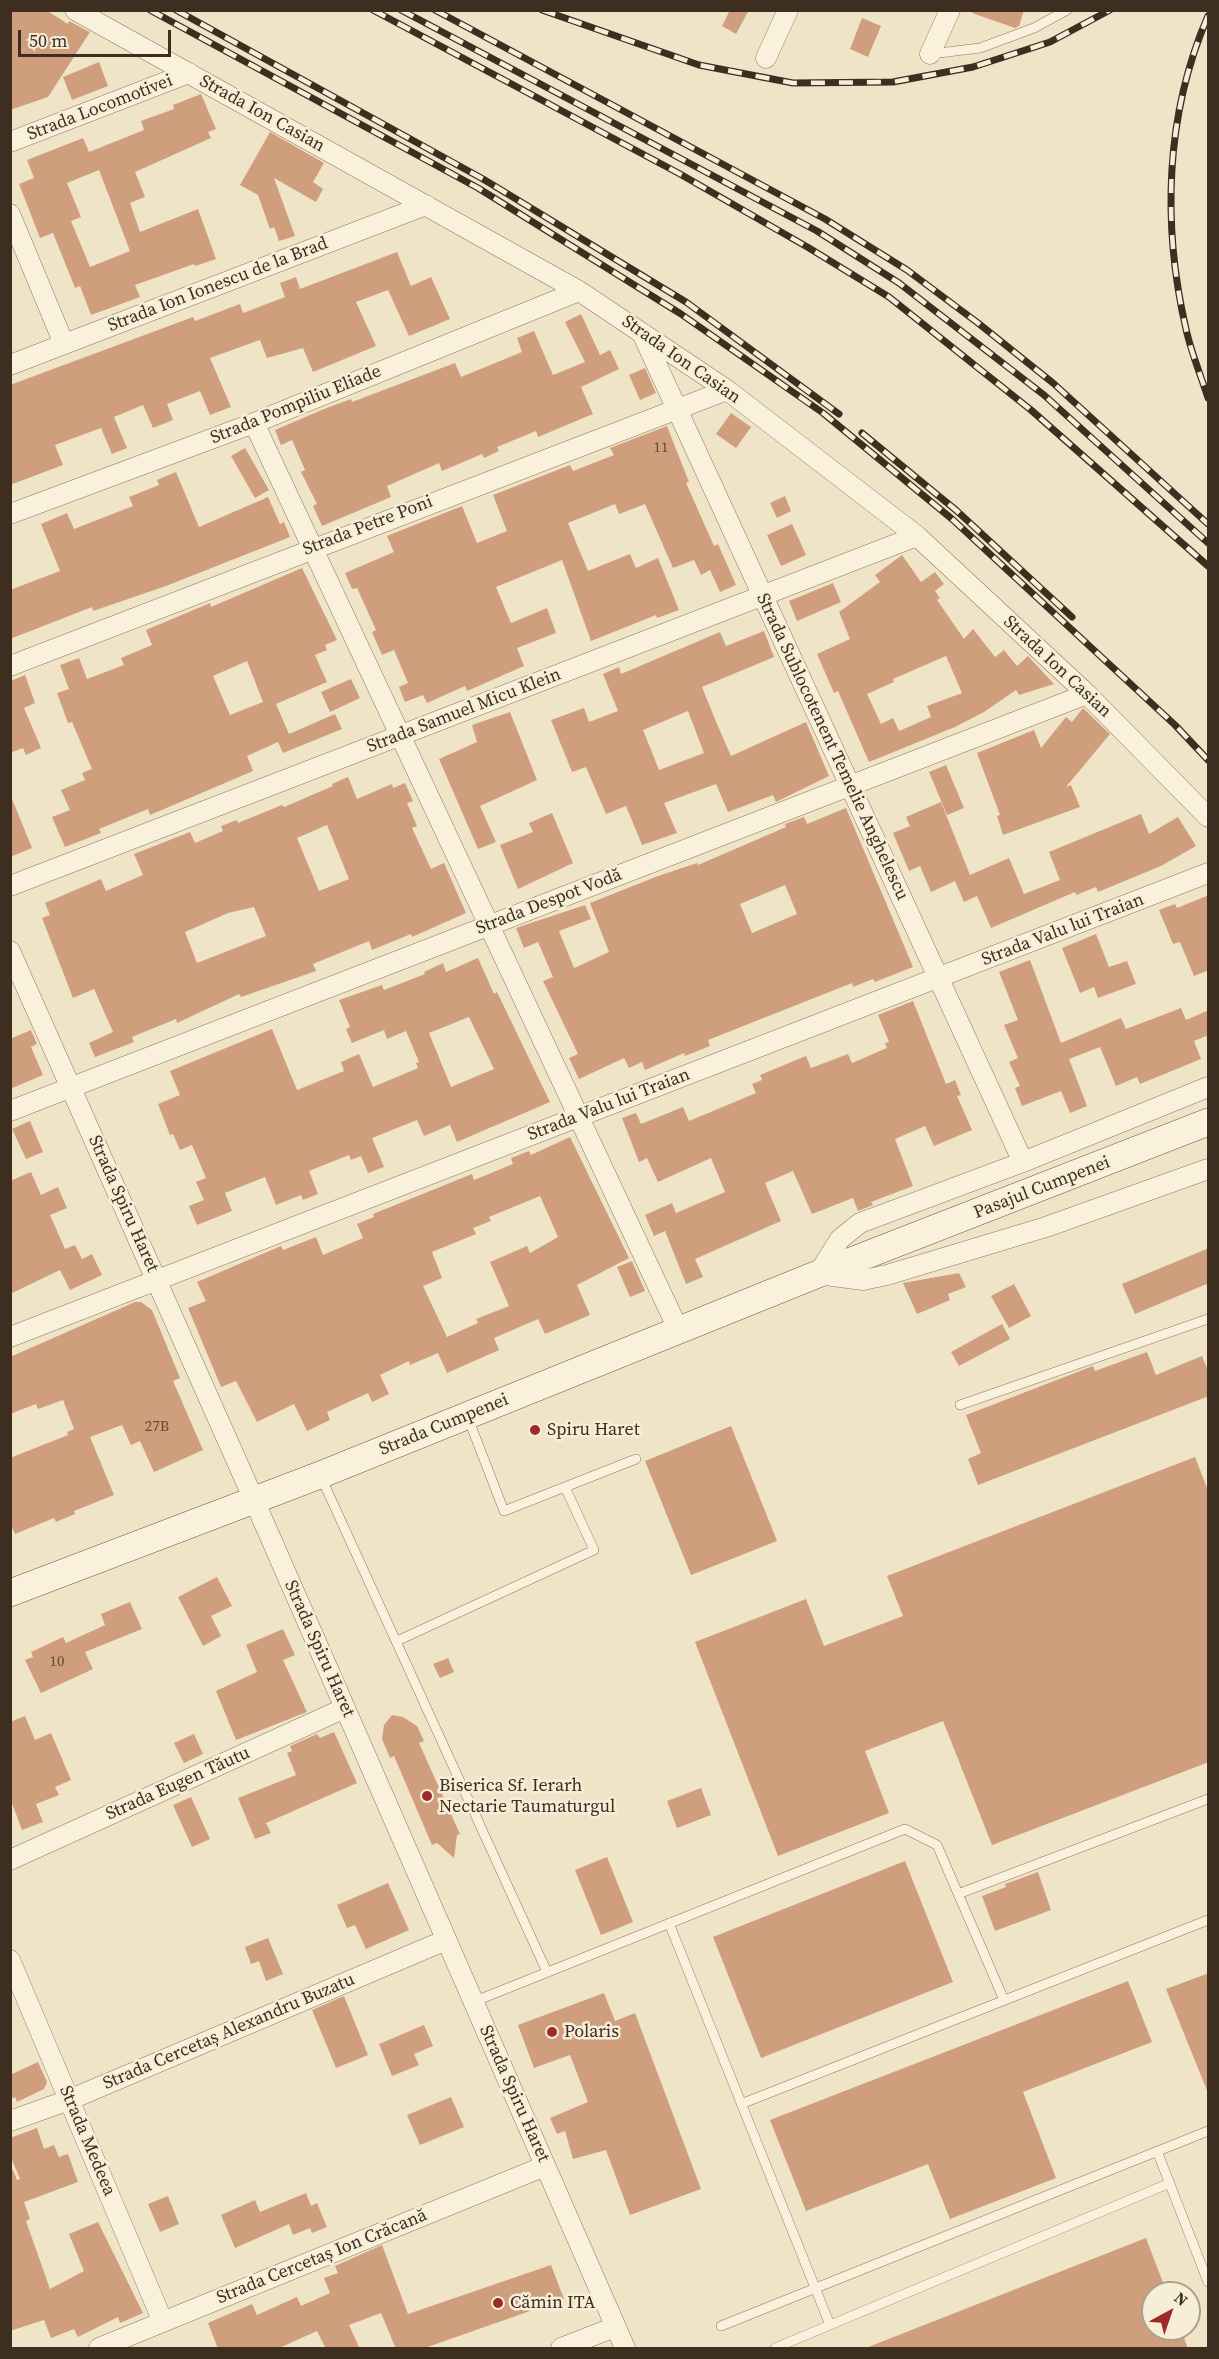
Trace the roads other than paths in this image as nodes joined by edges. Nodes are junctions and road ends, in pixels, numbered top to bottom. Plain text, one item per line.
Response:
1 (75, 10) edge
2 (789, 10) edge
3 (950, 10) edge
4 (1067, 10) edge
5 (930, 54) joint
6 (766, 58) dead end
7 (189, 73) junction
8 (10, 142) edge
9 (426, 205) junction
10 (10, 214) edge
11 (579, 291) junction
12 (641, 332) junction
13 (64, 344) junction
14 (10, 365) edge
15 (727, 390) junction
16 (676, 408) junction
17 (254, 423) junction
18 (10, 514) edge
19 (917, 536) junction
20 (312, 548) junction
21 (763, 596) junction
22 (10, 666) edge
23 (1087, 693) junction
24 (400, 736) junction
25 (850, 786) junction
26 (1209, 816) edge
27 (1209, 873) edge
28 (10, 886) edge
29 (488, 926) junction
30 (10, 951) edge
31 (938, 978) junction
32 (1209, 1087) edge
33 (71, 1088) junction
34 (10, 1111) edge
35 (578, 1117) junction
36 (1209, 1122) edge
37 (1023, 1162) junction
38 (1209, 1169) edge
39 (876, 1252) joint
40 (818, 1274) junction
41 (157, 1280) junction
42 (1209, 1319) edge
43 (678, 1329) junction
44 (10, 1337) edge
45 (960, 1405) dead end
46 (467, 1416) junction
47 (636, 1459) dead end
48 (320, 1475) junction
49 (565, 1487) junction
50 (254, 1500) junction
51 (10, 1593) edge
52 (397, 1641) junction
53 (345, 1708) junction
54 (1209, 1799) edge
55 (10, 1860) edge
56 (958, 1894) junction
57 (1209, 1920) edge
58 (669, 1923) junction
59 (446, 1940) junction
60 (10, 1960) edge
61 (547, 1972) junction
62 (1004, 2000) junction
63 (473, 2002) junction
64 (69, 2100) junction
65 (741, 2104) junction
66 (10, 2121) edge
67 (1209, 2131) edge
68 (1157, 2151) junction
69 (545, 2166) junction
70 (1170, 2183) junction
71 (1209, 2282) edge
72 (815, 2289) junction
73 (163, 2322) junction
74 (830, 2325) junction
75 (721, 2326) dead end
76 (615, 2327) junction
77 (99, 2349) edge
78 (561, 2349) edge
79 (625, 2349) edge
80 (775, 2349) edge

1 - 7 street, Strada Ion Casian
2 - 6 street
3 - 5 street
4 - 5 lane
7 - 8 street, Strada Locomotivei
7 - 9 street, Strada Ion Casian
9 - 11 street, Strada Ion Casian
9 - 13 street, Strada Ion Ionescu de la Brad
10 - 13 street
11 - 12 street, Strada Ion Casian
11 - 17 street, Strada Pompiliu Eliade
12 - 15 street, Strada Ion Casian
12 - 16 street, Strada Sublocotenent Temelie Anghelescu
13 - 14 street, Strada Ion Ionescu de la Brad
15 - 16 street, Strada Petre Poni
15 - 19 street, Strada Ion Casian
16 - 20 street, Strada Petre Poni
16 - 21 street, Strada Sublocotenent Temelie Anghelescu
17 - 18 street, Strada Pompiliu Eliade
17 - 20 street
19 - 21 street, Strada Samuel Micu Klein
19 - 23 street, Strada Ion Casian
20 - 22 street, Strada Petre Poni
20 - 24 street
21 - 24 street, Strada Samuel Micu Klein
21 - 25 street, Strada Sublocotenent Temelie Anghelescu
23 - 25 street, Strada Despot Vodă
23 - 26 street, Strada Ion Casian
24 - 28 street, Strada Samuel Micu Klein
24 - 29 street
25 - 29 street, Strada Despot Vodă
25 - 31 street, Strada Sublocotenent Temelie Anghelescu
27 - 31 street, Strada Valu lui Traian
29 - 33 street, Strada Despot Vodă
29 - 35 street
30 - 33 street, Strada Spiru Haret
31 - 35 street, Strada Valu lui Traian
31 - 37 street, Strada Sublocotenent Temelie Anghelescu
32 - 37 street
33 - 34 street, Strada Despot Vodă
33 - 41 street, Strada Spiru Haret
35 - 41 street, Strada Valu lui Traian
35 - 43 street
36 - 39 main road, Pasajul Cumpenei
37 - 40 street
38 - 40 street
39 - 40 main road, Strada Cumpenei
40 - 43 main road, Strada Cumpenei
41 - 44 street, Strada Valu lui Traian
41 - 50 street, Strada Spiru Haret
42 - 45 lane
43 - 46 main road, Strada Cumpenei
46 - 48 main road, Strada Cumpenei
46 - 49 lane
47 - 49 lane
48 - 50 main road, Strada Cumpenei
48 - 52 lane
49 - 52 lane
50 - 51 main road, Strada Cumpenei
50 - 53 street, Strada Spiru Haret
52 - 61 lane
53 - 55 street, Strada Eugen Tăutu
53 - 59 street, Strada Spiru Haret
54 - 56 lane
56 - 58 lane
56 - 62 lane
57 - 62 lane
58 - 61 lane
58 - 65 lane
59 - 63 street, Strada Spiru Haret
59 - 64 street, Strada Cercetaș Alexandru Buzatu
60 - 64 street, Strada Medeea
61 - 63 lane
62 - 65 lane
63 - 69 street, Strada Spiru Haret
64 - 66 street, Strada Cercetaș Alexandru Buzatu
64 - 73 street, Strada Medeea
65 - 72 lane
67 - 68 lane
68 - 70 lane
68 - 72 lane
69 - 73 street, Strada Cercetaș Ion Crăcană
69 - 76 street, Strada Spiru Haret
70 - 71 lane
70 - 74 lane
72 - 74 lane
72 - 75 lane
73 - 77 street, Strada Cercetaș Ion Crăcană
74 - 80 lane
76 - 78 street
76 - 79 street, Strada Spiru Haret

